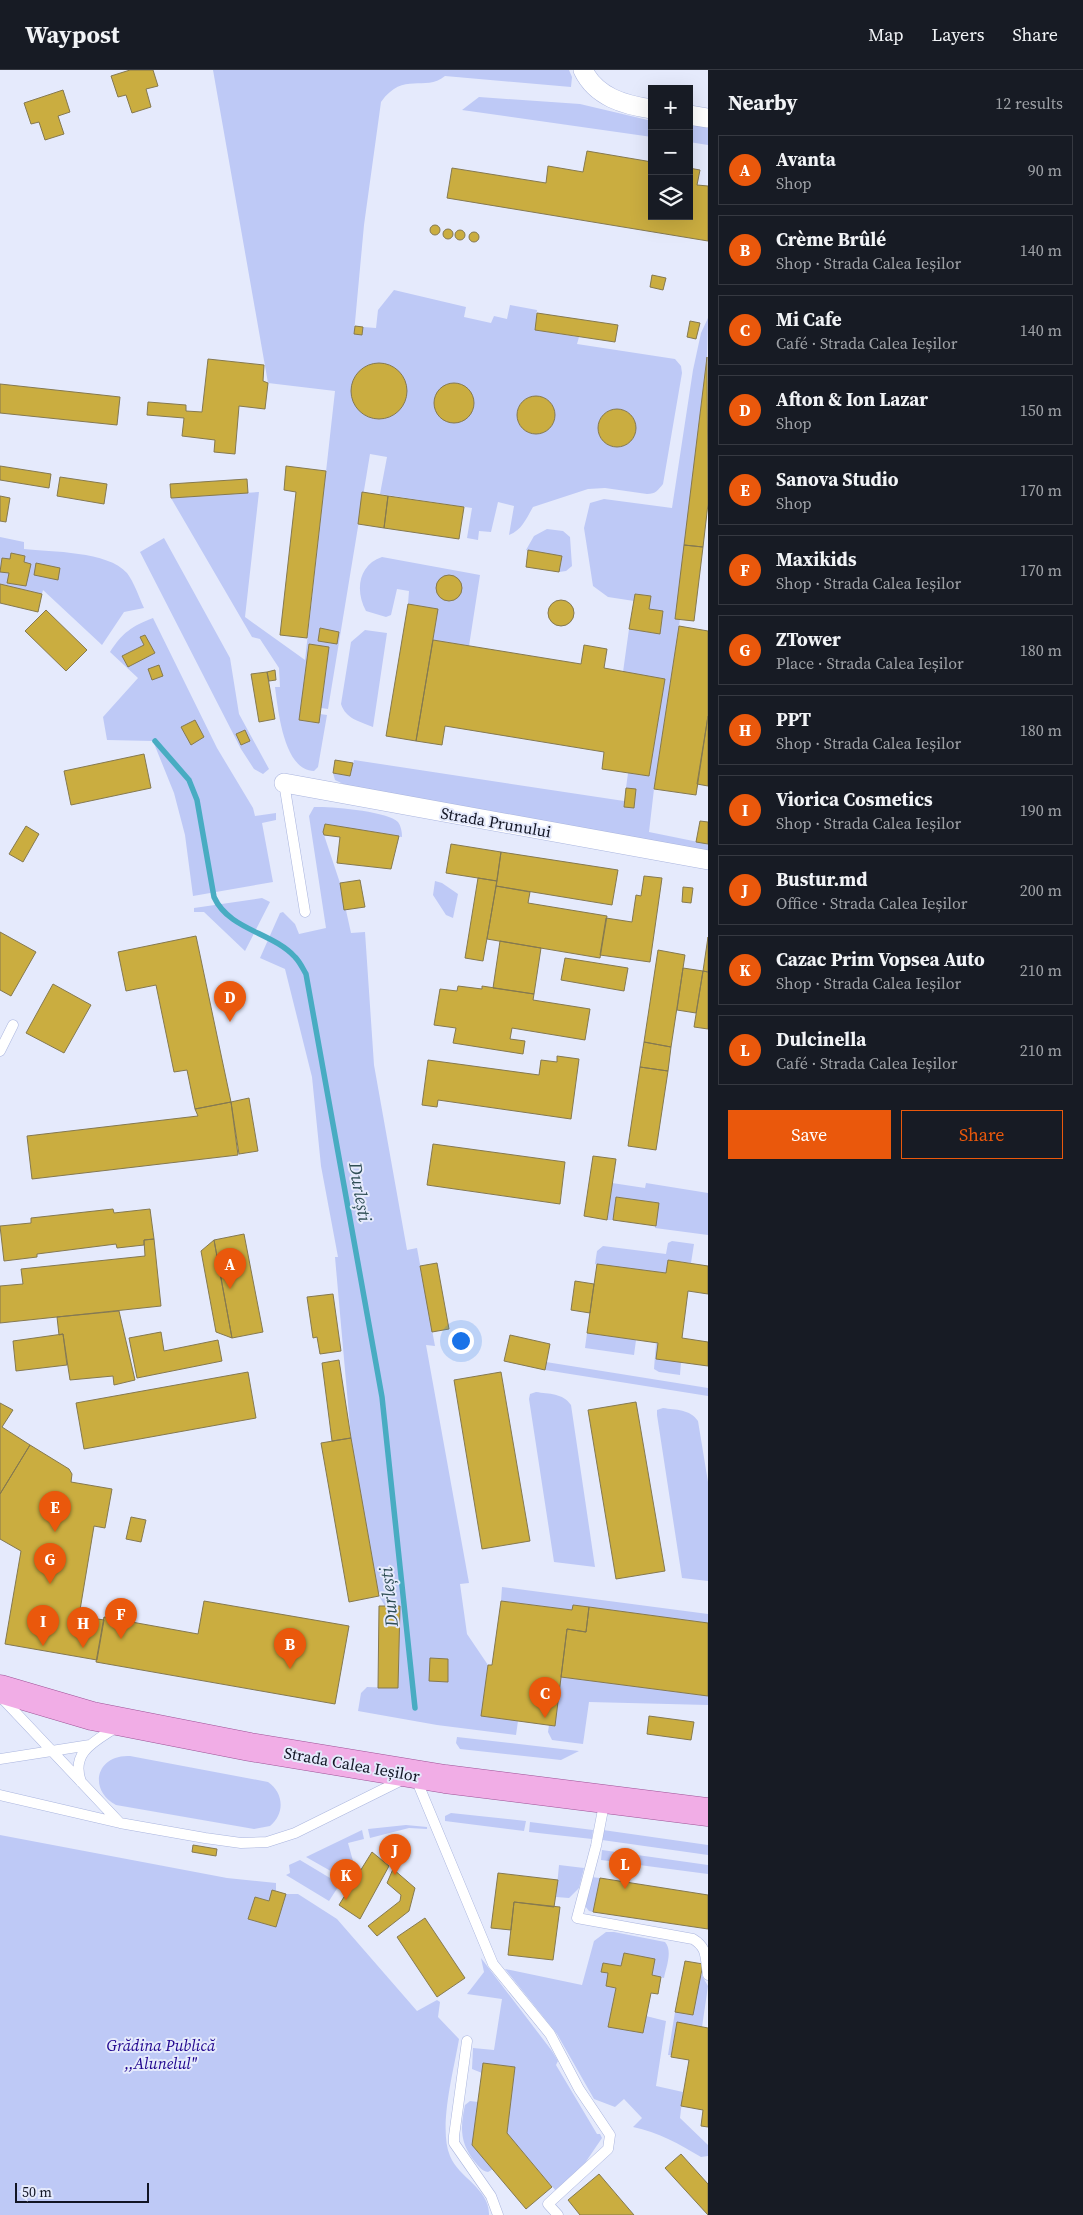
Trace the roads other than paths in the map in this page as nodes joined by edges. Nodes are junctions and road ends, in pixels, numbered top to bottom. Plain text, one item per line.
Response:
1 (583, 70) edge
2 (648, 108) edge
3 (693, 116) edge
4 (708, 118) edge
5 (284, 783) joint
6 (708, 860) edge
7 (305, 912) dead end
8 (13, 1025) dead end
9 (0, 1051) edge
10 (0, 1689) edge
11 (0, 1696) edge
12 (123, 1722) junction
13 (90, 1745) junction
14 (52, 1750) junction
15 (0, 1759) edge
16 (414, 1774) junction
17 (82, 1785) junction
18 (0, 1796) edge
19 (605, 1799) junction
20 (708, 1812) edge
21 (120, 1823) junction
22 (708, 1975) edge
23 (467, 2041) dead end
24 (498, 2215) edge
25 (558, 2215) edge

1 - 2 street
3 - 4 street
5 - 6 street, Strada Prunului
5 - 7 lane
8 - 9 lane
10 - 12 main road, Strada Calea Ieșilor
11 - 14 lane
12 - 13 lane
12 - 16 main road, Strada Calea Ieșilor
13 - 14 lane
13 - 17 lane
14 - 15 lane
14 - 17 lane
16 - 19 main road, Strada Calea Ieșilor
16 - 21 lane
16 - 25 lane
17 - 21 lane
18 - 21 lane
19 - 20 main road, Strada Calea Ieșilor
19 - 22 lane
23 - 24 lane

